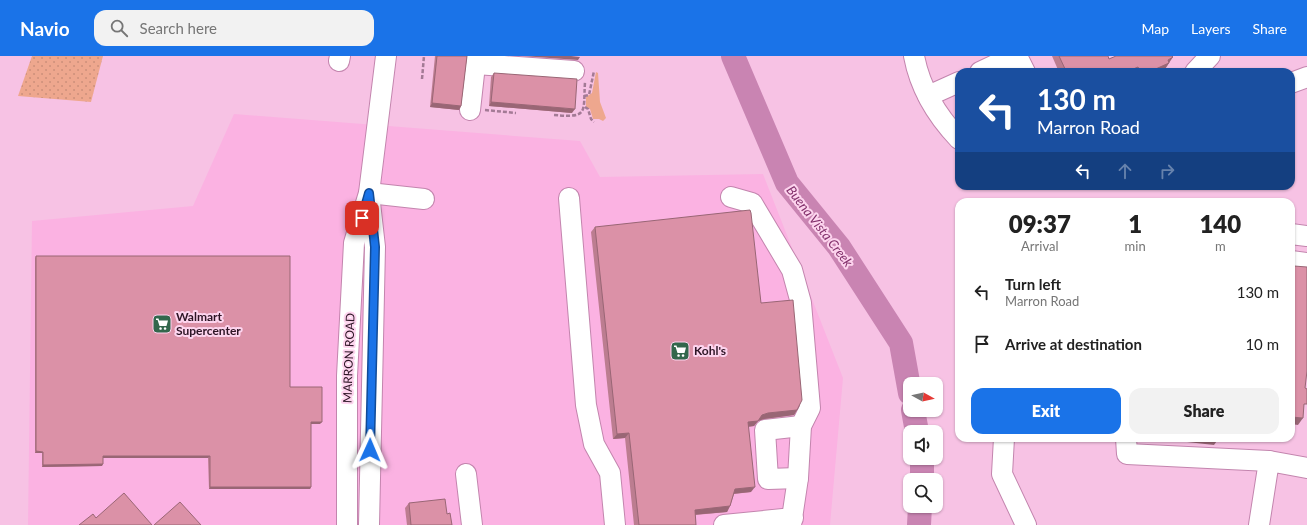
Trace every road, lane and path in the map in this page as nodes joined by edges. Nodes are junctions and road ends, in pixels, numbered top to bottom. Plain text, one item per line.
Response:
1 (386, 56) edge
2 (424, 56) edge
3 (914, 56) edge
4 (1014, 56) edge
5 (1017, 56) edge
6 (476, 60) edge
7 (988, 68) edge
8 (1023, 68) edge
9 (594, 71) dead end
10 (580, 73) joint
11 (1307, 77) edge
12 (422, 79) dead end
13 (1295, 82) edge
14 (955, 84) edge
15 (584, 96) junction
16 (928, 96) junction
17 (585, 107) junction
18 (475, 110) joint
19 (516, 113) dead end
20 (554, 116) dead end
21 (594, 122) dead end
22 (955, 135) edge
23 (369, 193) junction
24 (731, 197) dead end
25 (569, 198) dead end
26 (424, 199) dead end
27 (1295, 234) edge
28 (1307, 236) edge
29 (1295, 262) edge
30 (1307, 263) edge
31 (801, 426) junction
32 (1004, 442) edge
33 (1126, 442) edge
34 (1269, 461) junction
35 (1307, 468) edge
36 (466, 474) dead end
37 (798, 478) junction
38 (792, 521) edge
39 (347, 525) edge
40 (369, 525) edge
41 (472, 525) edge
42 (615, 525) edge
43 (724, 525) edge
44 (1026, 525) edge
45 (1259, 525) edge

1 - 23 street, MARRON ROAD
2 - 12 path
3 - 16 street
4 - 7 street
5 - 8 street
6 - 10 street
6 - 18 street
9 - 15 path
10 - 15 path
11 - 13 street
14 - 16 street
15 - 17 path
16 - 22 street
17 - 20 path
17 - 21 path
18 - 19 path
23 - 26 street
23 - 39 street, MARRON ROAD
23 - 40 street, MARRON ROAD
24 - 31 street
25 - 42 street
27 - 28 street
29 - 30 street
31 - 37 street
31 - 37 street
32 - 44 street
33 - 34 street
34 - 35 street
34 - 45 street
36 - 41 street
37 - 38 street
38 - 43 street

